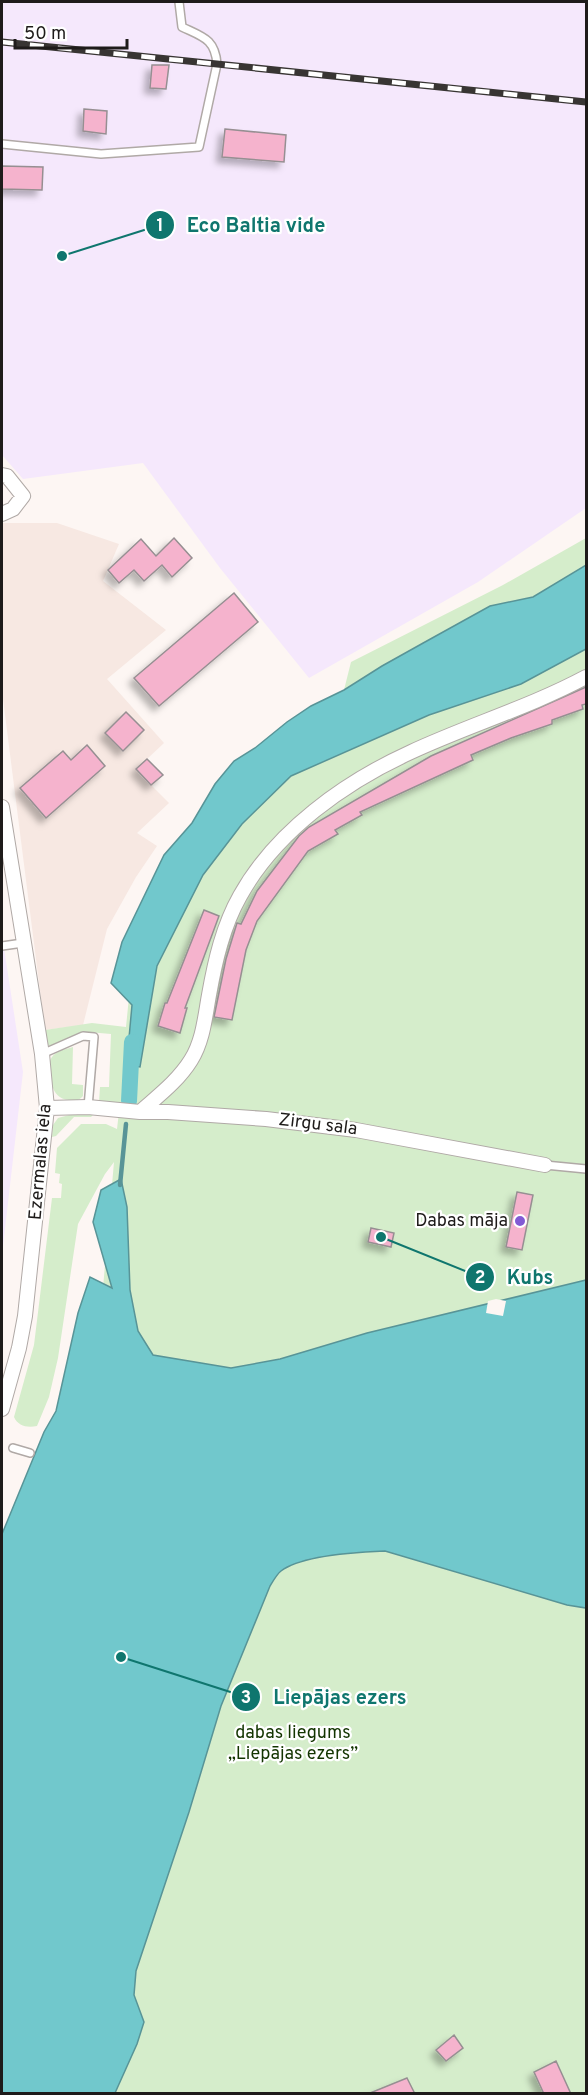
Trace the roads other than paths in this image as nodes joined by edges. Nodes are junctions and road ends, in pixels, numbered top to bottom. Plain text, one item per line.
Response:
1 (179, 2) edge
2 (2, 144) edge
3 (2, 475) edge
4 (2, 514) edge
5 (586, 677) edge
6 (2, 807) edge
7 (23, 944) junction
8 (2, 946) edge
9 (42, 1054) junction
10 (88, 1107) junction
11 (47, 1108) junction
12 (140, 1112) junction
13 (545, 1165) joint
14 (586, 1169) edge
15 (2, 1409) edge
16 (13, 1449) dead end
17 (30, 1453) dead end

1 - 2 lane
3 - 4 street
5 - 12 street
6 - 7 street, Ezermalas iela
7 - 8 lane
7 - 9 street, Ezermalas iela
9 - 10 lane
9 - 11 street, Ezermalas iela
10 - 11 street, Zirgu sala
10 - 12 street, Zirgu sala
11 - 15 street, Ezermalas iela
12 - 13 street, Zirgu sala
13 - 14 lane, Zirgu sala
16 - 17 lane

